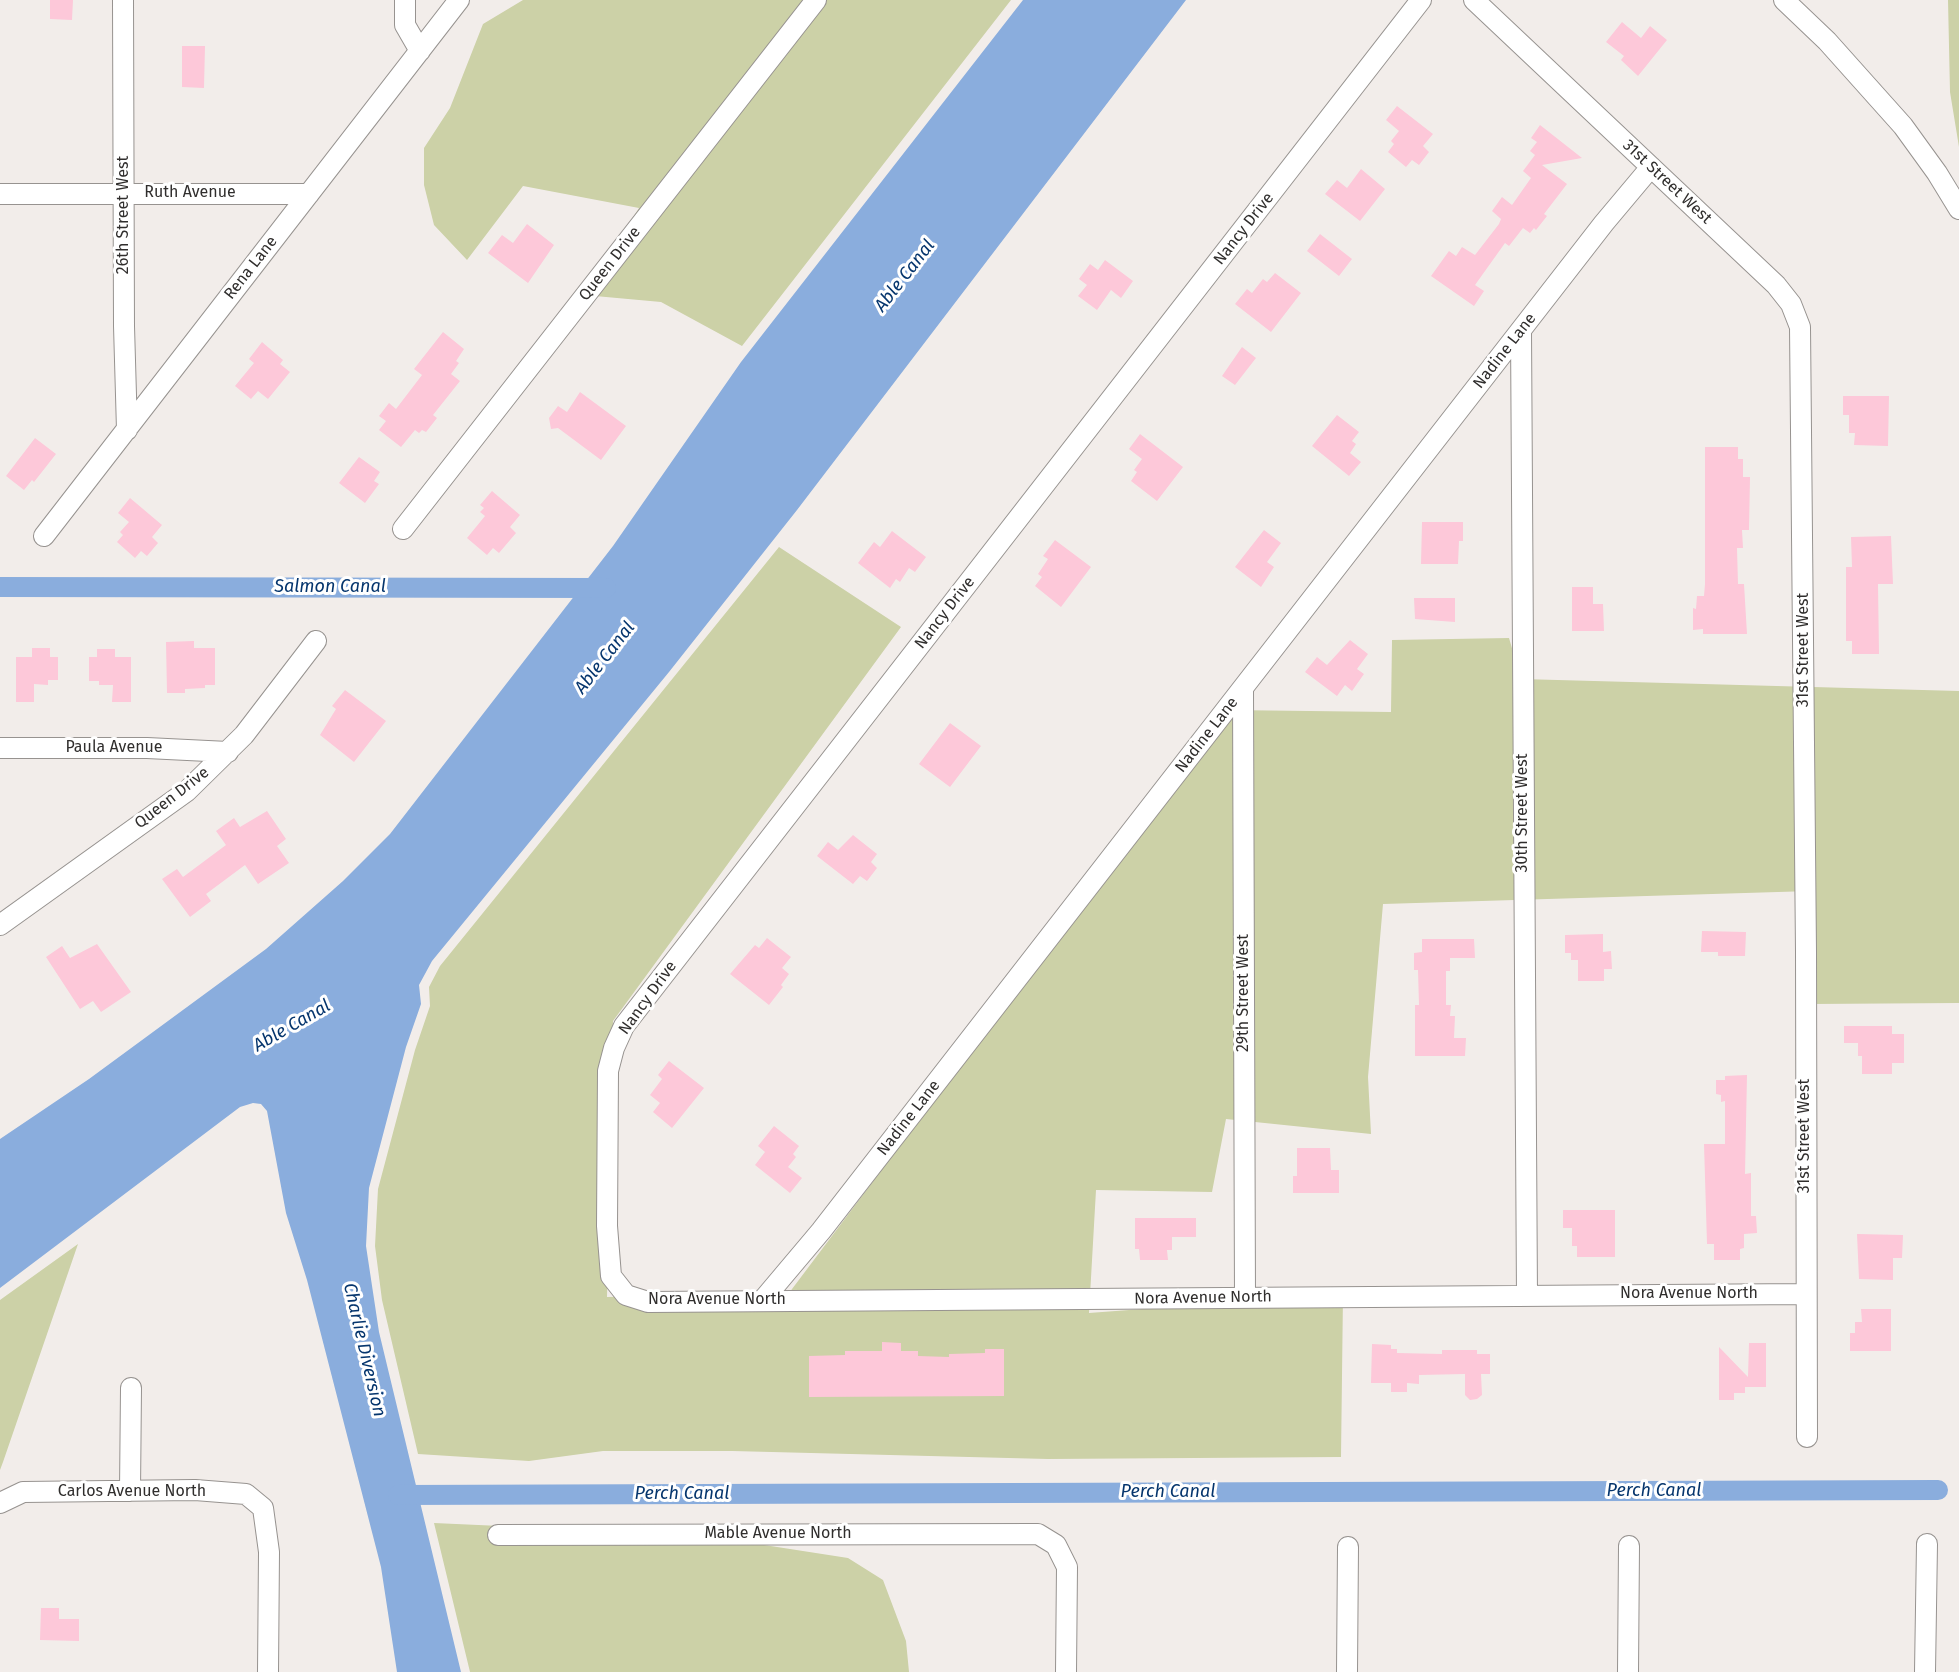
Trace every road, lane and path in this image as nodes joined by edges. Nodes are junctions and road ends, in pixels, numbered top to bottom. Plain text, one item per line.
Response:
1 (123, 0) edge
2 (405, 0) edge
3 (459, 0) edge
4 (816, 0) edge
5 (1421, 0) edge
6 (1474, 0) edge
7 (1784, 0) edge
8 (420, 51) junction
9 (1651, 167) junction
10 (124, 193) junction
11 (0, 194) edge
12 (309, 194) junction
13 (1959, 209) edge
14 (1521, 331) junction
15 (127, 430) junction
16 (403, 529) dead end
17 (44, 536) dead end
18 (316, 642) dead end
19 (1242, 689) junction
20 (0, 748) edge
21 (228, 752) junction
22 (0, 925) edge
23 (611, 1276) joint
24 (1806, 1294) junction
25 (1527, 1296) junction
26 (1245, 1298) junction
27 (762, 1301) junction
28 (131, 1388) dead end
29 (1807, 1437) dead end
30 (130, 1491) junction
31 (0, 1503) edge
32 (498, 1535) dead end
33 (1927, 1544) dead end
34 (1629, 1546) dead end
35 (1348, 1547) dead end
36 (268, 1672) edge
37 (1066, 1672) edge
38 (1347, 1672) edge
39 (1628, 1672) edge
40 (1925, 1672) edge

1 - 10 street, 26th Street West
2 - 8 street
3 - 8 street, Rena Lane
4 - 16 street, Queen Drive
5 - 23 street, Nancy Drive
6 - 9 street, 31st Street West
7 - 13 street
8 - 12 street, Rena Lane
9 - 14 street, Nadine Lane
9 - 24 street, 31st Street West
10 - 11 street, Ruth Avenue
10 - 12 street, Ruth Avenue
10 - 15 street, 26th Street West
12 - 15 street, Rena Lane
14 - 19 street, Nadine Lane
14 - 25 street, 30th Street West
15 - 17 street, Rena Lane
18 - 21 street, Queen Drive
19 - 26 street, 29th Street West
19 - 27 street, Nadine Lane
20 - 21 street, Paula Avenue
21 - 22 street, Queen Drive
23 - 27 street, Nora Avenue North
24 - 25 street, Nora Avenue North
24 - 29 street, 31st Street West
25 - 26 street, Nora Avenue North
26 - 27 street, Nora Avenue North
28 - 30 street
30 - 31 street, Carlos Avenue North
30 - 36 street, Carlos Avenue North
32 - 37 street, Mable Avenue North
33 - 40 street
34 - 39 street
35 - 38 street

